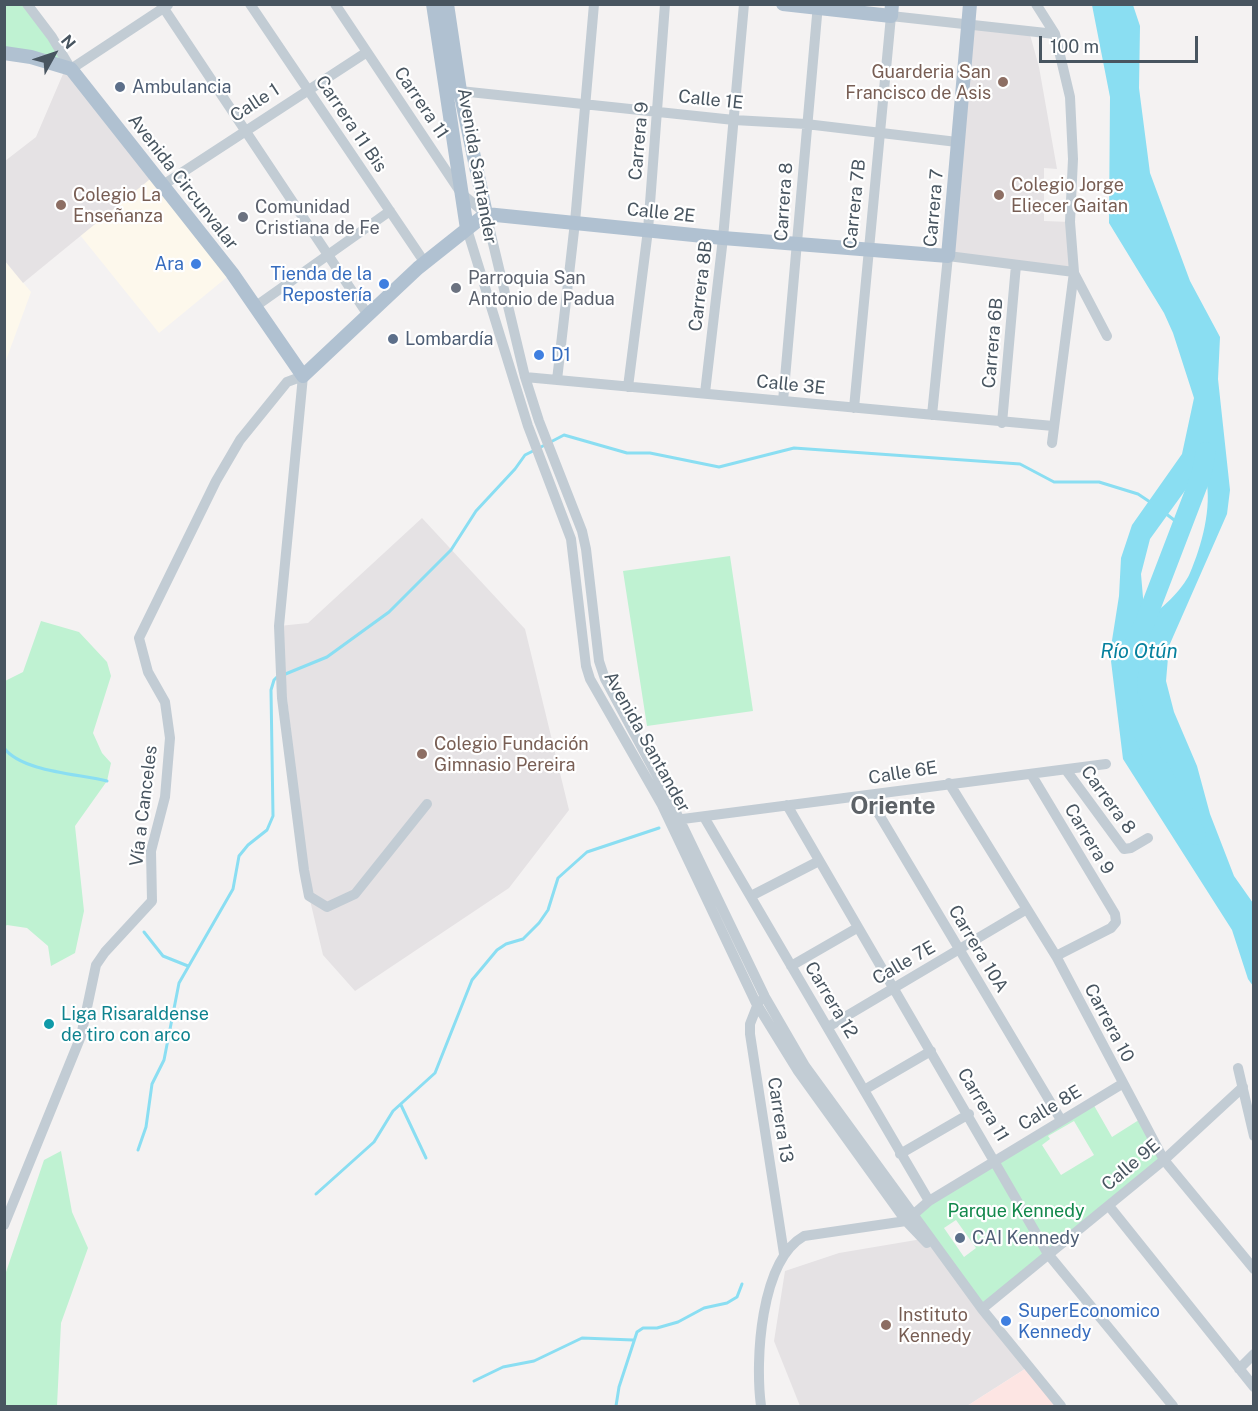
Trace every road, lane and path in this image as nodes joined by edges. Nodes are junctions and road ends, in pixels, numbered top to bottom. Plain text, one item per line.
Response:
1 (43, 4) edge
2 (250, 4) edge
3 (335, 4) edge
4 (433, 4) edge
5 (447, 4) edge
6 (594, 4) edge
7 (664, 4) edge
8 (744, 4) edge
9 (783, 4) edge
10 (970, 4) edge
11 (1036, 4) edge
12 (164, 6) edge
13 (818, 6) edge
14 (30, 8) edge
15 (892, 10) edge
16 (970, 24) junction
17 (1055, 34) junction
18 (367, 52) junction
19 (4, 53) edge
20 (68, 68) junction
21 (308, 90) junction
22 (460, 91) junction
23 (586, 105) junction
24 (659, 111) junction
25 (734, 120) junction
26 (806, 124) junction
27 (245, 130) junction
28 (880, 134) junction
29 (957, 142) junction
30 (163, 185) junction
31 (461, 193) junction
32 (390, 211) junction
33 (486, 214) junction
34 (575, 222) junction
35 (467, 229) junction
36 (648, 230) junction
37 (723, 238) junction
38 (797, 244) junction
39 (869, 250) junction
40 (948, 256) junction
41 (327, 257) junction
42 (424, 263) junction
43 (1016, 266) junction
44 (1074, 272) junction
45 (256, 306) junction
46 (368, 315) junction
47 (1107, 336) dead end
48 (303, 375) junction
49 (525, 377) junction
50 (557, 380) junction
51 (628, 387) junction
52 (705, 393) junction
53 (783, 401) junction
54 (854, 408) junction
55 (932, 415) junction
56 (1002, 423) junction
57 (1053, 426) junction
58 (1052, 443) dead end
59 (1106, 764) dead end
60 (1066, 770) junction
61 (1031, 774) junction
62 (949, 783) junction
63 (868, 796) junction
64 (427, 804) dead end
65 (788, 805) junction
66 (704, 817) junction
67 (675, 820) junction
68 (1148, 838) dead end
69 (819, 861) junction
70 (751, 896) junction
71 (1027, 909) junction
72 (857, 928) junction
73 (959, 950) junction
74 (1056, 956) junction
75 (792, 966) junction
76 (894, 989) junction
77 (761, 1000) junction
78 (828, 1027) junction
79 (931, 1051) junction
80 (1238, 1068) dead end
81 (1122, 1084) junction
82 (1243, 1087) junction
83 (864, 1090) junction
84 (969, 1114) junction
85 (1061, 1120) junction
86 (1254, 1136) edge
87 (900, 1154) junction
88 (996, 1159) junction
89 (1164, 1160) junction
90 (928, 1201) junction
91 (1109, 1206) junction
92 (909, 1219) junction
93 (4, 1225) edge
94 (784, 1254) junction
95 (1048, 1254) junction
96 (1254, 1269) edge
97 (982, 1309) junction
98 (1254, 1354) edge
99 (1239, 1369) junction
100 (1254, 1387) edge
101 (761, 1407) edge
102 (1061, 1407) edge
103 (1173, 1407) edge

1 - 14 street
2 - 21 street, Carrera 11 Bis
3 - 18 street, Carrera 11
4 - 31 main road, Avenida Santander
5 - 22 main road, Avenida Santander
6 - 23 street
7 - 24 street, Carrera 9
8 - 25 street, Carrera 8B
9 - 13 main road
10 - 16 main road, Carrera 7
11 - 17 street
12 - 20 street
12 - 27 street
13 - 15 main road
13 - 26 street, Carrera 8
14 - 20 street
15 - 16 street
15 - 28 street, Carrera 7B
16 - 17 street
16 - 29 main road, Carrera 7
17 - 44 street
18 - 21 street, Calle 1
18 - 31 street, Carrera 11
19 - 20 main road
20 - 30 main road, Avenida Circunvalar
21 - 27 street, Calle 1
21 - 32 street, Carrera 11 Bis
22 - 23 street, Calle 1E
22 - 33 main road, Avenida Santander
23 - 24 street, Calle 1E
23 - 34 street
24 - 25 street, Calle 1E
24 - 36 street, Carrera 9
25 - 26 street, Calle 1E
25 - 37 street, Carrera 8B
26 - 28 street, Calle 1E
26 - 38 street, Carrera 8
27 - 30 street, Calle 1
27 - 41 street
28 - 29 street, Calle 1E
28 - 39 street, Carrera 7B
29 - 40 main road, Carrera 7
30 - 45 main road, Avenida Circunvalar
31 - 33 street, Carrera 11
31 - 35 main road, Avenida Santander
32 - 41 street
32 - 42 street, Carrera 11 Bis
33 - 34 main road, Calle 2E
33 - 35 main road
33 - 49 street, Avenida Santander
34 - 36 main road, Calle 2E
34 - 50 street
35 - 42 main road
35 - 67 street, Avenida Santander
36 - 37 main road, Calle 2E
36 - 51 street, Carrera 9
37 - 38 main road, Calle 2E
37 - 52 street, Carrera 8B
38 - 39 main road, Calle 2E
38 - 53 street, Carrera 8
39 - 40 main road, Calle 2E
39 - 54 street, Carrera 7B
40 - 43 street, Calle 2E
40 - 55 street, Carrera 7
41 - 45 street
41 - 46 street
42 - 46 main road
43 - 44 street, Calle 2E
43 - 56 street, Carrera 6B
44 - 47 street
44 - 57 street
45 - 48 main road, Avenida Circunvalar
46 - 48 main road
48 - 64 street
48 - 93 street, Vía a Canceles
49 - 50 street, Calle 3E
49 - 67 street, Avenida Santander
50 - 51 street, Calle 3E
51 - 52 street, Calle 3E
52 - 53 street, Calle 3E
53 - 54 street, Calle 3E
54 - 55 street, Calle 3E
55 - 56 street, Calle 3E
56 - 57 street, Calle 3E
57 - 58 street
59 - 60 street, Calle 6E
60 - 61 street, Calle 6E
60 - 68 street, Carrera 8
61 - 62 street, Calle 6E
61 - 74 street, Carrera 9
62 - 63 street, Calle 6E
62 - 71 street, Carrera 10
63 - 65 street, Calle 6E
63 - 73 street, Carrera 10A
65 - 66 street, Calle 6E
65 - 69 street, Carrera 11
66 - 67 street, Calle 6E
66 - 70 street, Carrera 12
67 - 77 street, Avenida Santander
69 - 70 street
69 - 72 street, Carrera 11
70 - 75 street, Carrera 12
71 - 73 street, Calle 7E
71 - 74 street, Carrera 10
72 - 75 street
72 - 76 street, Carrera 11
73 - 76 street, Calle 7E
73 - 85 street, Carrera 10A
74 - 81 street, Carrera 10
75 - 78 street, Carrera 12
76 - 78 street, Calle 7E
76 - 79 street, Carrera 11
77 - 92 street, Avenida Santander
77 - 94 street, Carrera 13
78 - 83 street, Carrera 12
79 - 83 street
79 - 84 street, Carrera 11
80 - 82 street
81 - 85 street, Calle 8E
81 - 89 street, Carrera 10
82 - 86 street
82 - 89 street, Calle 9E
83 - 87 street, Carrera 12
84 - 87 street
84 - 88 street, Carrera 11
85 - 88 street, Calle 8E
87 - 90 street, Carrera 12
88 - 90 street, Calle 8E
88 - 95 street, Carrera 11
89 - 91 street, Calle 9E
89 - 96 street, Carrera 10
90 - 92 street, Calle 8E
91 - 95 street, Calle 9E
91 - 99 street
92 - 94 street
92 - 97 street, Avenida Santander
94 - 101 street
95 - 97 street, Calle 9E
95 - 103 street, Carrera 11
97 - 102 street, Avenida Santander
98 - 99 street
99 - 100 street

